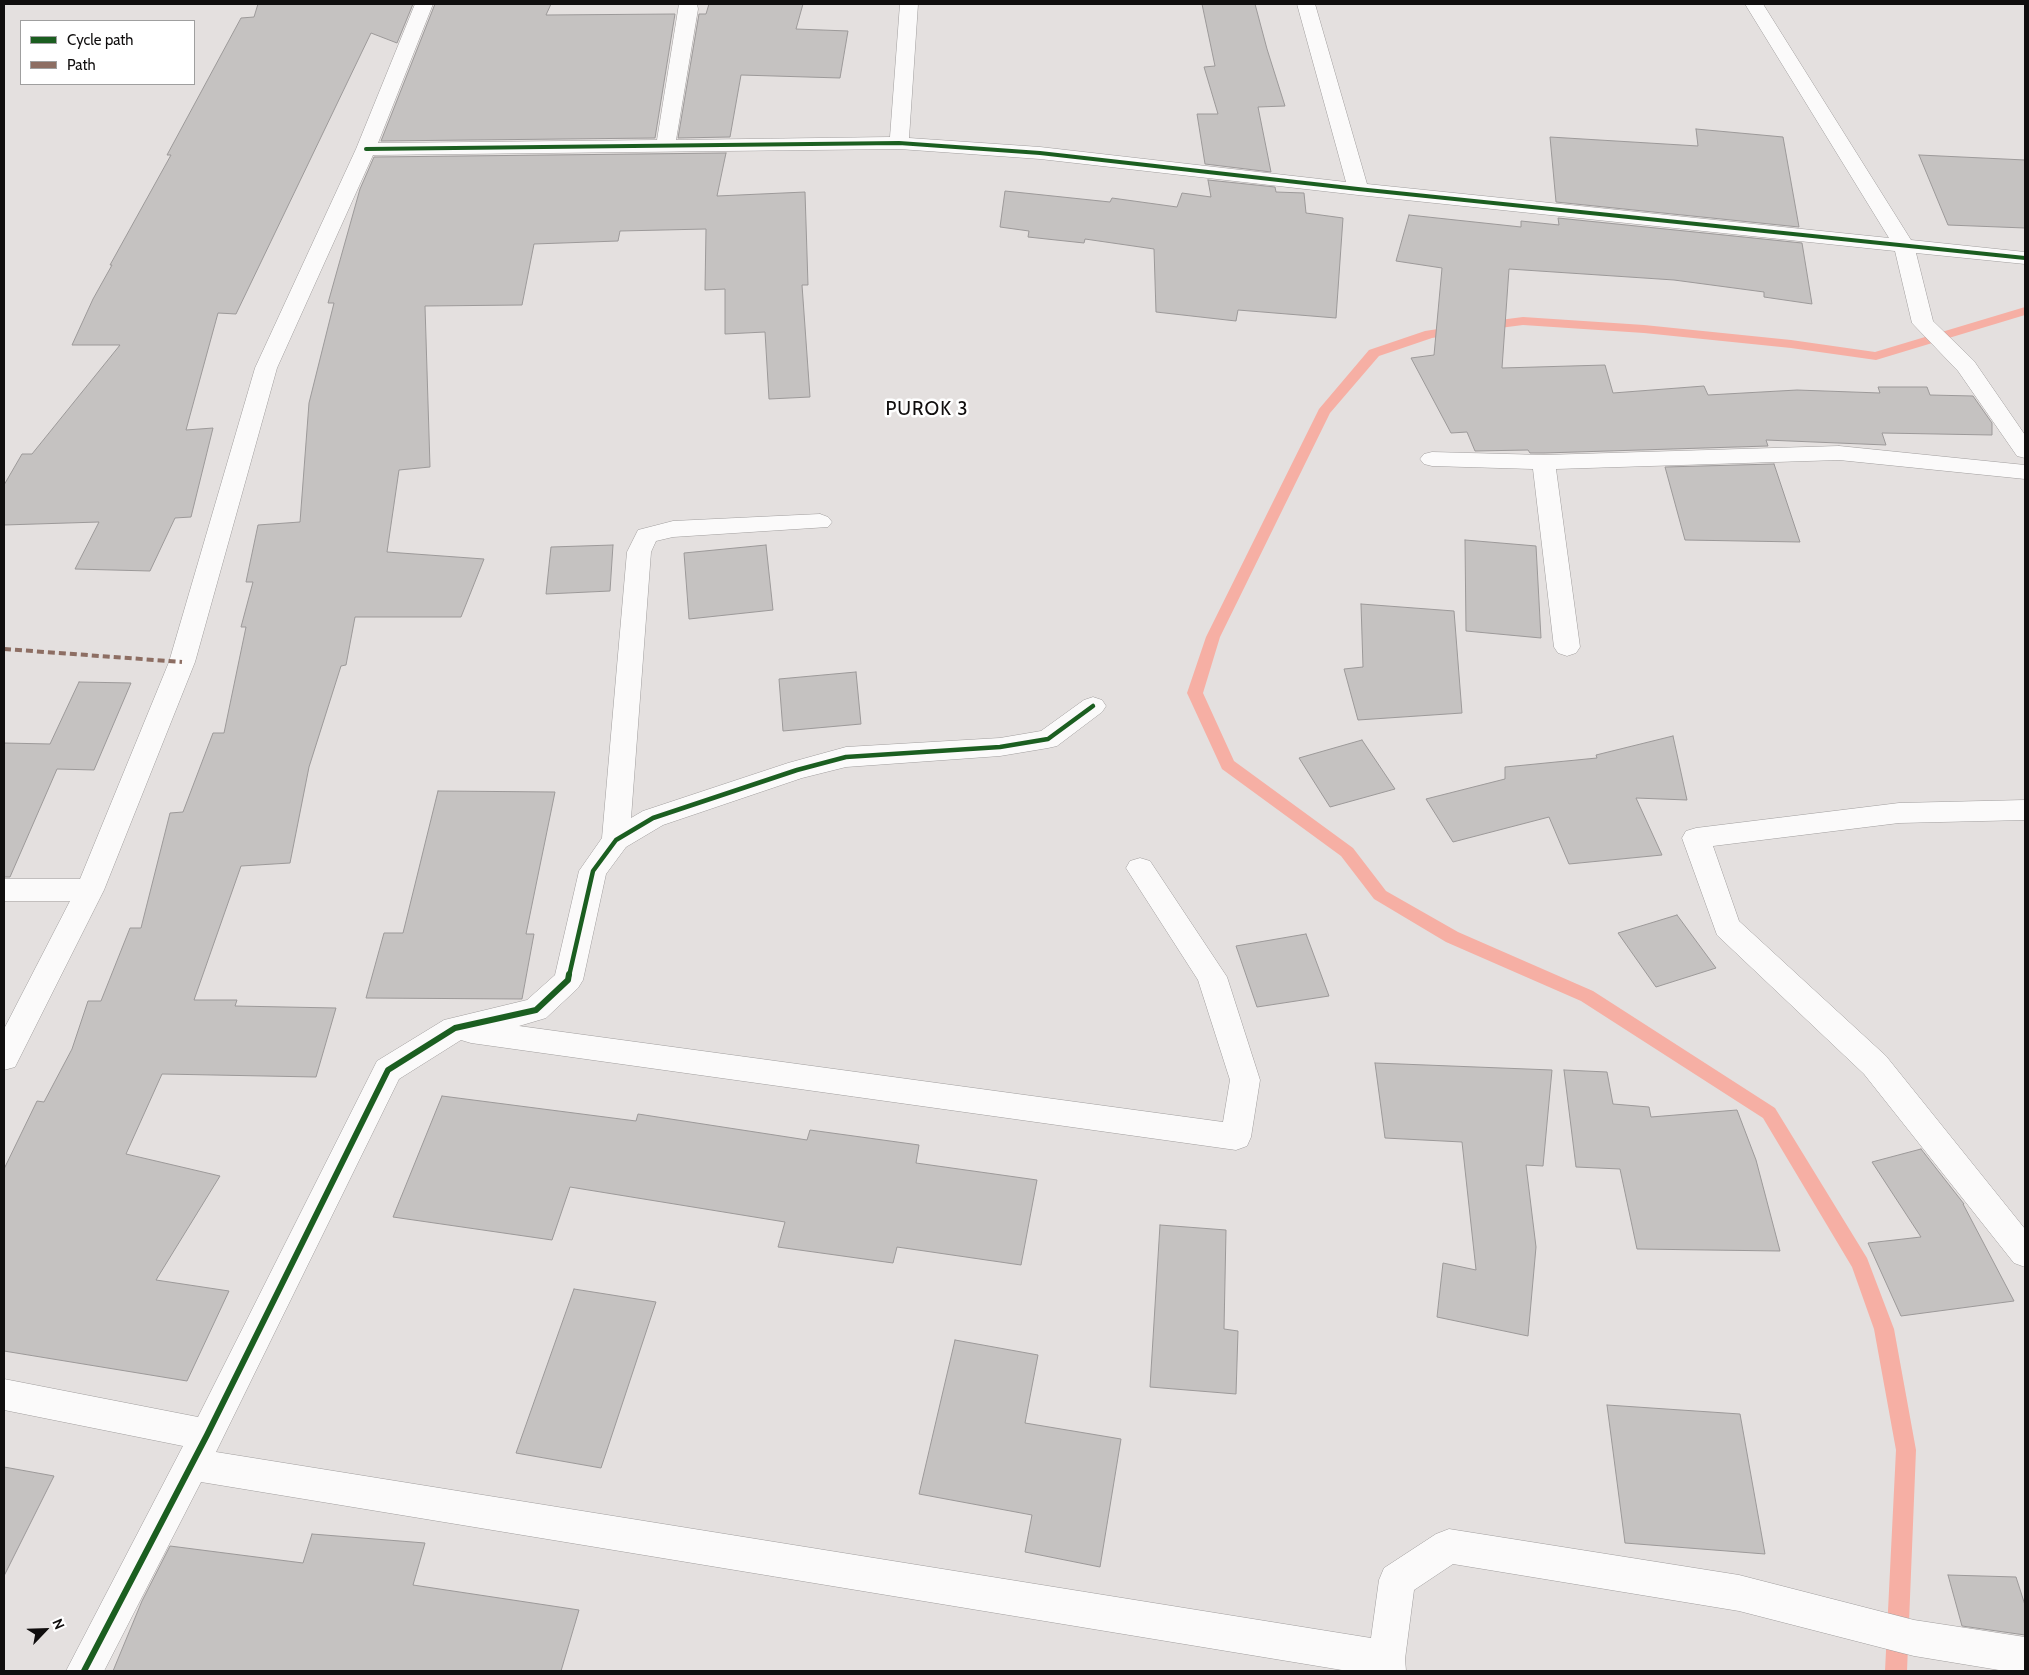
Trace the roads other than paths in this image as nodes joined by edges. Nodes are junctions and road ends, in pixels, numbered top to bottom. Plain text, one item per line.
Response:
1 (424, 4) edge
2 (688, 4) edge
3 (909, 4) edge
4 (1306, 4) edge
5 (1754, 4) edge
6 (899, 144) junction
7 (666, 147) junction
8 (366, 149) junction
9 (1358, 189) junction
10 (1904, 246) junction
11 (2025, 258) edge
12 (2025, 451) edge
13 (1432, 458) dead end
14 (1544, 462) junction
15 (2025, 472) edge
16 (820, 522) dead end
17 (1567, 647) dead end
18 (1093, 706) dead end
19 (2025, 810) edge
20 (616, 840) junction
21 (1140, 868) dead end
22 (4, 890) edge
23 (90, 890) junction
24 (455, 1028) junction
25 (4, 1058) edge
26 (2025, 1254) edge
27 (4, 1394) edge
28 (199, 1450) junction
29 (2025, 1656) edge
30 (1387, 1665) edge
31 (84, 1671) edge

1 - 8 street
2 - 7 street
3 - 6 street
4 - 9 street
5 - 10 street
6 - 7 street
6 - 9 street
7 - 8 street
8 - 23 street
9 - 10 street
10 - 11 street
10 - 12 street
13 - 14 street
14 - 15 street
14 - 17 street
16 - 20 street
18 - 20 street
19 - 26 street
20 - 24 street
21 - 24 street
22 - 23 street
23 - 25 street
24 - 28 street
27 - 28 street
28 - 30 street
28 - 31 street
29 - 30 street

